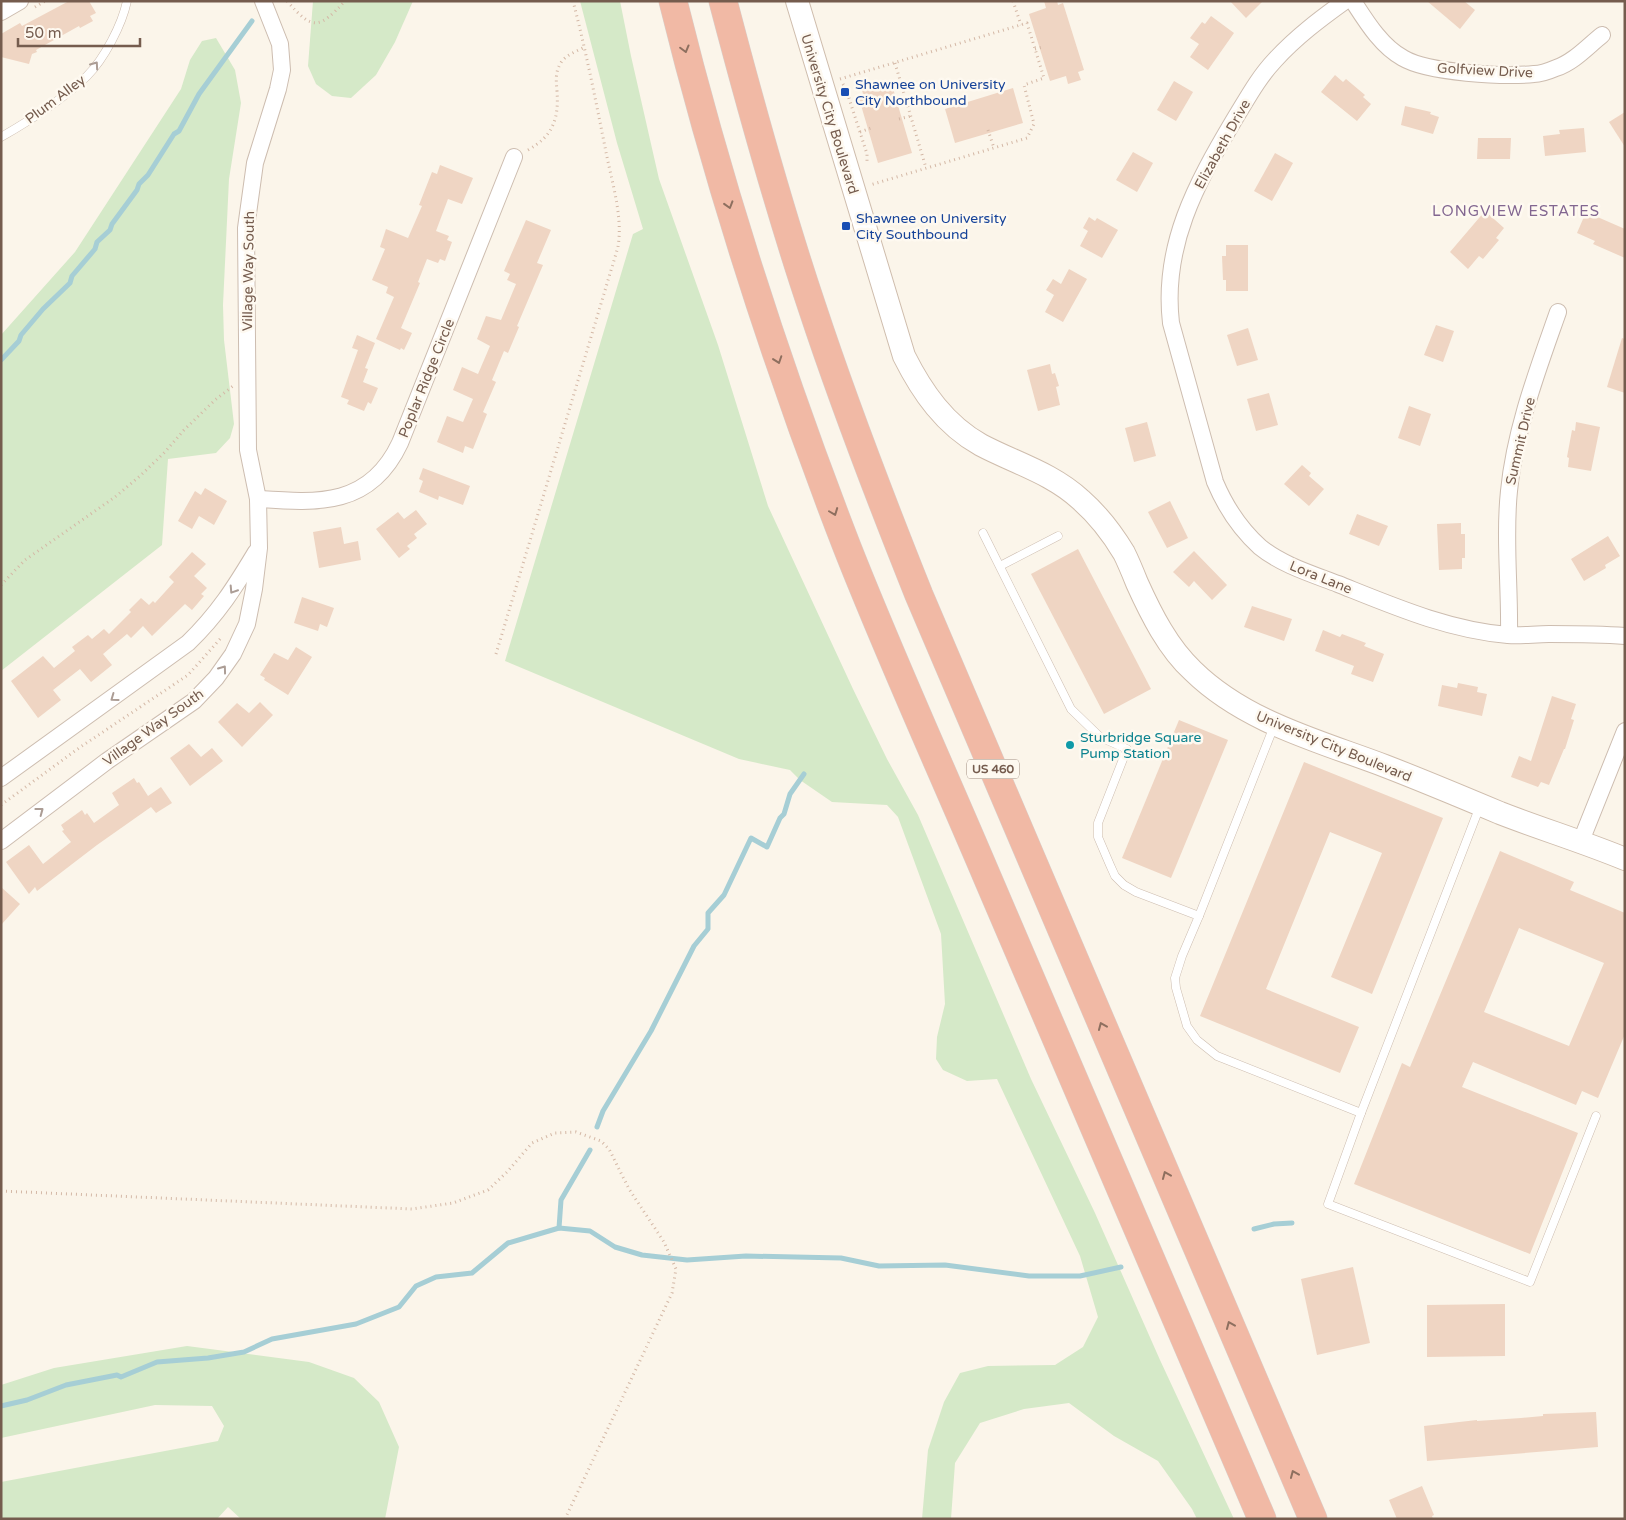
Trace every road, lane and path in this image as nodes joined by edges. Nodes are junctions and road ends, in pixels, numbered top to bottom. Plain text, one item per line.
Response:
1 (20, 1) edge
2 (127, 1) edge
3 (263, 1) edge
4 (286, 1) edge
5 (344, 1) edge
6 (573, 1) edge
7 (673, 1) edge
8 (723, 1) edge
9 (797, 1) edge
10 (1013, 1) edge
11 (1345, 1) edge
12 (1353, 1) edge
13 (1, 12) edge
14 (1021, 25) junction
15 (1602, 35) dead end
16 (585, 47) junction
17 (1042, 47) dead end
18 (1035, 49) junction
19 (895, 63) junction
20 (840, 80) dead end
21 (911, 116) junction
22 (899, 120) dead end
23 (871, 128) dead end
24 (988, 130) dead end
25 (860, 132) dead end
26 (1, 137) edge
27 (994, 148) junction
28 (514, 157) joint
29 (926, 168) junction
30 (868, 185) dead end
31 (1558, 312) dead end
32 (1171, 323) joint
33 (248, 383) junction
34 (258, 498) junction
35 (983, 533) dead end
36 (1058, 536) dead end
37 (259, 548) junction
38 (1000, 566) junction
39 (1, 585) edge
40 (1509, 635) junction
41 (1625, 636) edge
42 (496, 654) dead end
43 (1275, 724) junction
44 (1625, 732) edge
45 (1, 778) edge
46 (1481, 804) junction
47 (1, 841) edge
48 (1581, 841) junction
49 (1625, 859) edge
50 (1199, 916) junction
51 (1361, 1113) junction
52 (1596, 1116) dead end
53 (1, 1191) edge
54 (565, 1519) edge
55 (1262, 1519) edge
56 (1314, 1519) edge

1 - 13 street
26 -> 2 lane, Plum Alley
3 - 33 street, Village Way South
4 - 5 path
6 - 16 path
7 -> 55 highway, US 460
56 -> 8 highway, US 460
9 - 43 main road, University City Boulevard
10 - 14 path
11 - 32 street, Elizabeth Drive
12 - 15 street, Golfview Drive
14 - 18 path
14 - 19 path
16 - 28 path
16 - 42 path
17 - 18 path
18 - 27 path
19 - 20 path
19 - 21 path
21 - 22 path
21 - 29 path
23 - 25 path
24 - 27 path
27 - 29 path
28 - 34 street, Poplar Ridge Circle
29 - 30 path
31 - 40 street, Summit Drive
32 - 40 street, Lora Lane
33 - 34 street, Village Way South
33 - 39 path
34 - 37 street, Village Way South
35 - 38 lane
36 - 38 lane
37 -> 45 street
47 -> 37 street, Village Way South
38 - 50 lane
40 - 41 street, Lora Lane
43 - 46 main road, University City Boulevard
43 - 50 lane
44 - 48 street
46 - 48 main road, University City Boulevard
46 - 51 lane
48 - 49 main road, University City Boulevard
50 - 51 lane
51 - 52 lane
53 - 54 path

